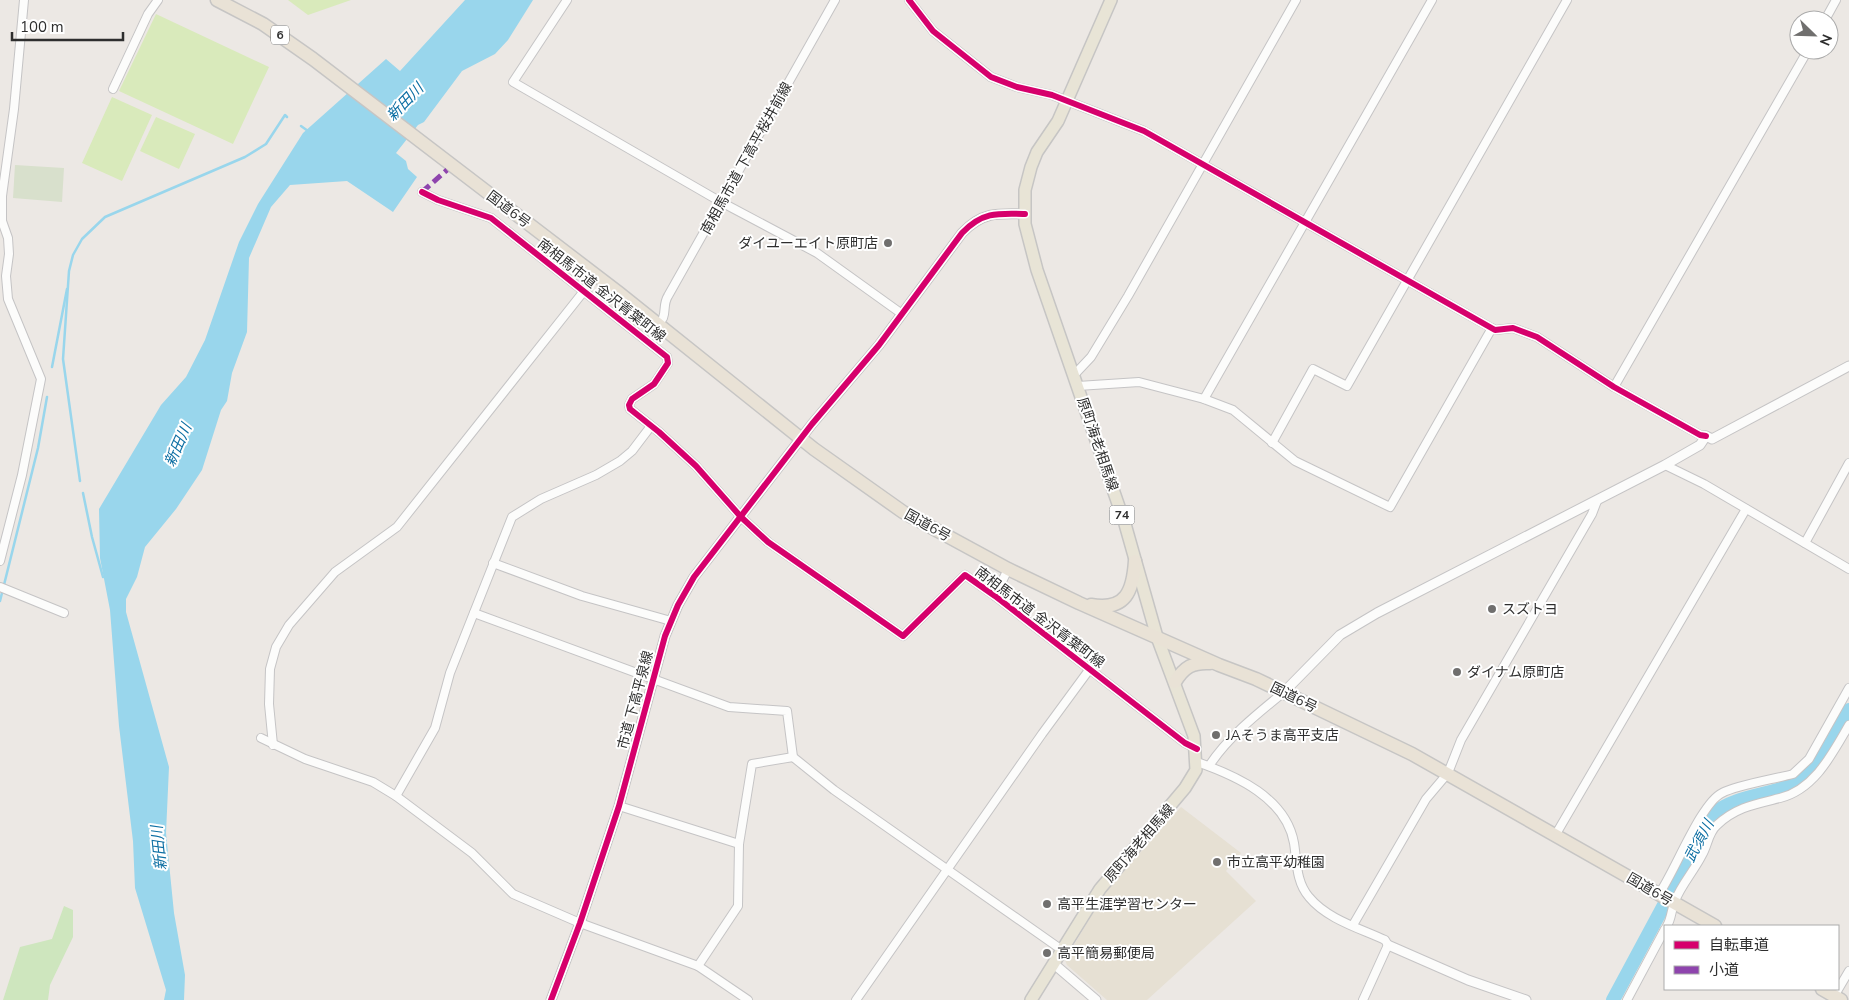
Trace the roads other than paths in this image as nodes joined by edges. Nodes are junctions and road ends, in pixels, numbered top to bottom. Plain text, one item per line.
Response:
1 (24, 0) edge
2 (158, 0) edge
3 (217, 0) edge
4 (567, 0) edge
5 (835, 0) edge
6 (909, 0) edge
7 (1111, 0) edge
8 (1296, 0) edge
9 (1432, 0) edge
10 (1567, 0) edge
11 (1802, 60) edge
12 (113, 89) dead end
13 (1067, 101) junction
14 (1202, 164) junction
15 (422, 192) dead end
16 (721, 202) junction
17 (1024, 214) junction
18 (1304, 222) junction
19 (1406, 280) junction
20 (584, 291) junction
21 (902, 314) junction
22 (663, 318) tunnel mouth
23 (1492, 328) junction
24 (1849, 366) edge
25 (1076, 380) junction
26 (1614, 387) junction
27 (1204, 399) junction
28 (650, 426) junction
29 (1706, 436) junction
30 (802, 438) junction
31 (1272, 443) junction
32 (1849, 463) edge
33 (1665, 465) junction
34 (1597, 501) junction
35 (1746, 509) junction
36 (742, 517) junction
37 (1805, 543) junction
38 (0, 561) edge
39 (1135, 561) junction
40 (493, 563) junction
41 (1008, 569) junction
42 (1849, 570) edge
43 (0, 587) edge
44 (995, 596) junction
45 (1079, 603) junction
46 (64, 613) dead end
47 (474, 613) junction
48 (672, 621) junction
49 (1156, 637) junction
50 (1220, 665) junction
51 (1089, 670) junction
52 (654, 680) junction
53 (1175, 682) junction
54 (1849, 688) edge
55 (1284, 692) junction
56 (1849, 725) edge
57 (261, 738) dead end
58 (273, 745) junction
59 (1197, 749) junction
60 (793, 757) junction
61 (1197, 762) junction
62 (1209, 766) junction
63 (1448, 773) junction
64 (396, 796) junction
65 (619, 806) junction
66 (1556, 834) junction
67 (739, 844) junction
68 (947, 870) junction
69 (1667, 898) junction
70 (580, 923) junction
71 (1352, 925) junction
72 (1668, 925) edge
73 (1713, 925) edge
74 (1664, 932) edge
75 (1388, 945) junction
76 (1062, 950) junction
77 (1054, 964) junction
78 (698, 966) junction
79 (1849, 971) edge
80 (1823, 990) edge
81 (1836, 999) edge
82 (551, 1000) edge
83 (748, 1000) edge
84 (856, 1000) edge
85 (1031, 1000) edge
86 (1096, 1000) edge
87 (1363, 1000) edge
88 (1526, 1000) edge
89 (1627, 1000) edge

1 - 38 street
2 - 12 street
3 - 30 highway, 国道6号 / 6
4 - 16 street
5 - 16 street, 南相馬市道 下高平桜井前線
6 - 13 street
7 - 13 main road, 原町海老相馬線 / 74
8 - 14 street
9 - 18 street
10 - 19 street
11 - 26 street
13 - 14 street
13 - 17 main road, 原町海老相馬線 / 74
14 - 18 street
14 - 25 street
15 - 20 street, 南相馬市道 金沢青葉町線
16 - 21 street
16 - 22 street, 南相馬市道 下高平桜井前線
17 - 21 street, 市道 下高平泉線
17 - 25 main road, 原町海老相馬線 / 74
18 - 19 street
18 - 27 street
19 - 23 street
19 - 31 street
20 - 28 street, 南相馬市道 金沢青葉町線
20 - 58 street
21 - 30 street, 市道 下高平泉線
23 - 26 street
23 - 31 street
24 - 29 street
25 - 27 street
25 - 39 main road, 原町海老相馬線 / 74
26 - 29 street
27 - 31 street
28 - 36 street, 南相馬市道 金沢青葉町線
28 - 40 street
29 - 33 street
30 - 36 street, 市道 下高平泉線
30 - 41 highway, 国道6号 / 6
32 - 37 street
33 - 34 street
33 - 35 street
34 - 55 street
34 - 63 street
35 - 37 street
35 - 66 street
36 - 44 street, 南相馬市道 金沢青葉町線
36 - 48 street, 市道 下高平泉線
37 - 42 street
39 - 45 highway
39 - 49 main road, 原町海老相馬線 / 74
40 - 47 street
40 - 48 street
41 - 44 street
41 - 45 highway, 国道6号 / 6
43 - 46 street
44 - 51 street, 南相馬市道 金沢青葉町線
45 - 49 highway, 国道6号 / 6
47 - 52 street
47 - 64 street
48 - 52 street, 市道 下高平泉線
49 - 50 highway, 国道6号 / 6
49 - 53 main road, 原町海老相馬線 / 74
50 - 53 highway
50 - 55 highway, 国道6号 / 6
51 - 59 street, 南相馬市道 金沢青葉町線
51 - 68 street
52 - 60 street
52 - 65 street, 市道 下高平泉線
53 - 59 main road, 原町海老相馬線 / 74
54 - 69 street
55 - 62 street
55 - 63 highway, 国道6号 / 6
56 - 69 street
57 - 58 street
58 - 64 street
59 - 61 main road, 原町海老相馬線 / 74
60 - 67 street
60 - 68 street
61 - 62 street
61 - 76 main road, 原町海老相馬線 / 74
62 - 71 street
63 - 66 highway, 国道6号 / 6
63 - 71 street
64 - 70 street
65 - 67 street
65 - 70 street, 市道 下高平泉線
66 - 69 highway, 国道6号 / 6
67 - 78 street
68 - 76 street
68 - 84 street
69 - 72 street
69 - 73 highway, 国道6号 / 6
70 - 78 street
70 - 82 street, 市道 下高平泉線
71 - 75 street
74 - 89 street
75 - 87 street
75 - 88 street
76 - 77 main road, 原町海老相馬線 / 74
77 - 85 main road, 原町海老相馬線 / 74
77 - 86 street
78 - 83 street
79 - 81 street
80 - 81 highway

